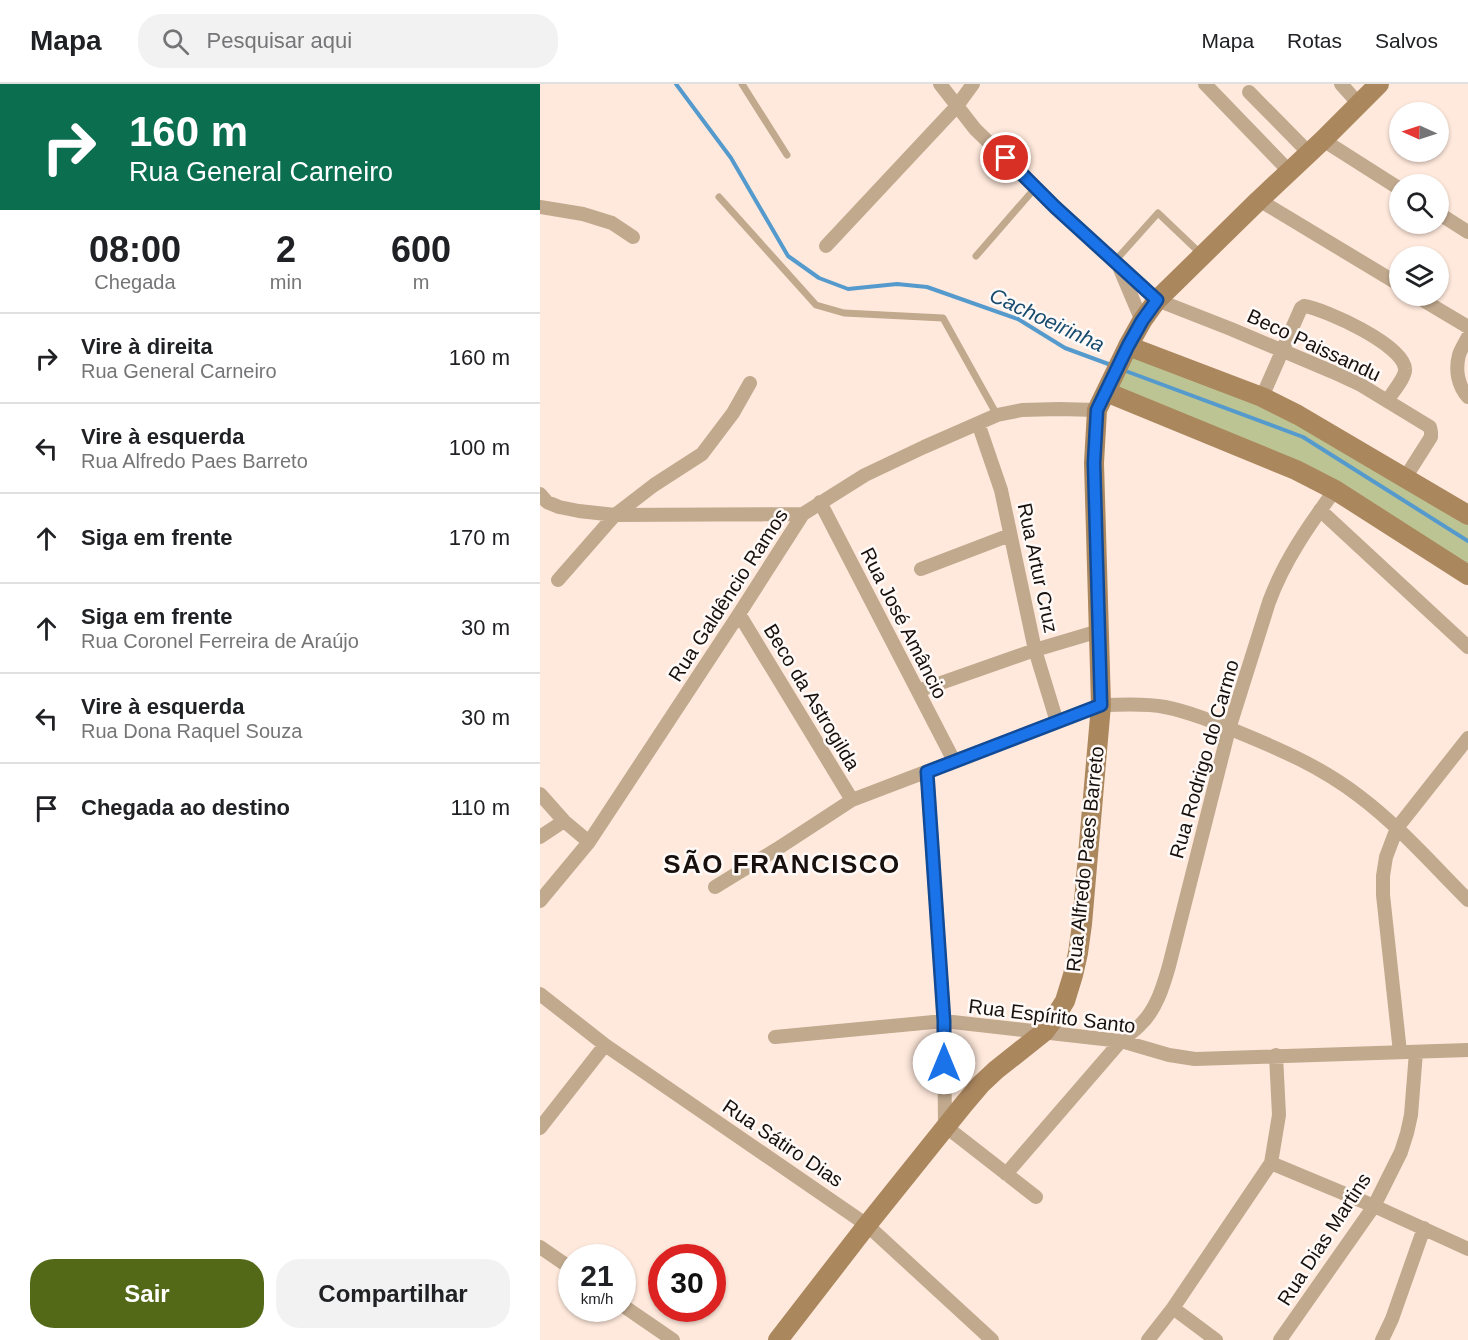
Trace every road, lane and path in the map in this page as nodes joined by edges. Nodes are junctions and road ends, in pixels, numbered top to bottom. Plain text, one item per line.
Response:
1 (742, 84) edge
2 (940, 84) edge
3 (973, 84) edge
4 (1341, 84) edge
5 (1379, 84) edge
6 (1210, 86) edge
7 (1249, 92) dead end
8 (1359, 104) junction
9 (957, 106) junction
10 (1316, 147) junction
11 (787, 155) dead end
12 (1289, 171) junction
13 (1389, 184) edge
14 (1036, 188) junction
15 (719, 197) dead end
16 (1259, 200) junction
17 (540, 207) edge
18 (1449, 220) edge
19 (1468, 232) edge
20 (633, 237) dead end
21 (826, 246) dead end
22 (1202, 255) junction
23 (976, 256) dead end
24 (1116, 263) junction
25 (1389, 278) edge
26 (1157, 300) junction
27 (1433, 306) edge
28 (1142, 321) junction
29 (1468, 327) edge
30 (1468, 337) edge
31 (1283, 350) junction
32 (1126, 351) junction
33 (750, 383) dead end
34 (1107, 389) junction
35 (1262, 397) junction
36 (1468, 397) edge
37 (1387, 401) junction
38 (1097, 410) junction
39 (997, 415) junction
40 (978, 423) junction
41 (1405, 478) junction
42 (1335, 490) junction
43 (541, 495) edge
44 (820, 502) junction
45 (1320, 510) junction
46 (803, 514) junction
47 (615, 515) junction
48 (1468, 516) edge
49 (1010, 534) junction
50 (921, 569) dead end
51 (1468, 575) edge
52 (558, 580) dead end
53 (739, 614) junction
54 (1099, 631) junction
55 (1468, 647) edge
56 (1035, 650) junction
57 (918, 692) junction
58 (1101, 705) junction
59 (1057, 722) junction
60 (1229, 729) junction
61 (1468, 738) edge
62 (954, 761) junction
63 (927, 772) junction
64 (540, 794) edge
65 (852, 800) junction
66 (564, 821) junction
67 (1396, 828) junction
68 (540, 837) edge
69 (589, 842) junction
70 (715, 887) dead end
71 (1468, 900) edge
72 (540, 901) edge
73 (540, 994) edge
74 (944, 1021) junction
75 (1044, 1032) junction
76 (775, 1037) dead end
77 (1121, 1041) junction
78 (605, 1045) junction
79 (1468, 1050) edge
80 (1400, 1052) junction
81 (1416, 1052) junction
82 (1276, 1055) junction
83 (945, 1126) junction
84 (540, 1128) edge
85 (1270, 1163) junction
86 (1006, 1174) junction
87 (1036, 1197) dead end
88 (1374, 1206) junction
89 (867, 1225) junction
90 (1424, 1228) junction
91 (540, 1247) edge
92 (1468, 1249) edge
93 (558, 1259) edge
94 (1173, 1308) junction
95 (636, 1315) edge
96 (673, 1340) edge
97 (778, 1340) edge
98 (992, 1340) edge
99 (1148, 1340) edge
100 (1216, 1340) edge
101 (1280, 1340) edge
102 (1382, 1340) edge

1 - 11 lane
2 - 9 street
3 - 9 street
4 - 8 street
5 - 8 street, Rua Alfredo Paes Barreto
6 - 12 street
7 - 10 street
8 - 10 street, Rua Alfredo Paes Barreto
9 - 14 street
9 - 21 street
10 - 12 street, Rua Alfredo Paes Barreto
10 - 13 street
12 - 16 street, Rua Alfredo Paes Barreto
14 - 23 lane
14 - 24 street
15 - 39 lane
16 - 22 street, Rua Alfredo Paes Barreto
16 - 25 street
17 - 20 street
18 - 19 street
22 - 24 lane
22 - 26 street, Rua Alfredo Paes Barreto
24 - 26 street
24 - 28 street
26 - 28 street, Rua Alfredo Paes Barreto
26 - 31 street, Beco Paissandu
27 - 29 street
28 - 32 street, Rua Alfredo Paes Barreto
30 - 36 street
31 - 35 street
31 - 37 street, Beco Paissandu
31 - 37 street
32 - 34 street, Rua Alfredo Paes Barreto
32 - 35 street
33 - 47 street
34 - 38 street, Rua Alfredo Paes Barreto
34 - 42 street
35 - 41 street
37 - 41 street, Beco Paissandu
38 - 39 street, Rua Galdêncio Ramos
38 - 54 street, Rua Alfredo Paes Barreto
39 - 40 street, Rua Galdêncio Ramos
40 - 44 street, Rua Galdêncio Ramos
40 - 49 street, Rua Artur Cruz
41 - 48 street
42 - 45 street, Rua Rodrigo do Carmo
42 - 51 street
43 - 47 street
44 - 46 street, Rua Galdêncio Ramos
44 - 57 street, Rua José Amâncio
45 - 55 street
45 - 60 street, Rua Rodrigo do Carmo
46 - 47 street
46 - 53 street, Rua Galdêncio Ramos
47 - 52 street
49 - 50 street
49 - 56 street, Rua Artur Cruz
53 - 65 street, Beco da Astrogilda
53 - 69 street, Rua Galdêncio Ramos
54 - 56 street
54 - 58 street, Rua Alfredo Paes Barreto
56 - 57 street
56 - 59 street, Rua Artur Cruz
57 - 62 street, Rua José Amâncio
58 - 59 street
58 - 60 street
58 - 75 street, Rua Alfredo Paes Barreto
59 - 62 street
60 - 67 street
60 - 77 street, Rua Rodrigo do Carmo
61 - 67 street
62 - 63 street
63 - 65 street
63 - 74 street
64 - 66 street
65 - 70 street
66 - 68 street
66 - 69 street
67 - 71 street
67 - 80 street
69 - 72 street, Rua Galdêncio Ramos
73 - 78 street, Rua Sátiro Dias
74 - 75 street, Rua Espírito Santo
74 - 76 street, Rua Espírito Santo
74 - 83 street
75 - 77 street, Rua Espírito Santo
75 - 83 street, Rua Alfredo Paes Barreto
77 - 82 street, Rua Espírito Santo
77 - 86 street, Rua Rodrigo do Carmo
78 - 84 street
78 - 89 street, Rua Sátiro Dias
79 - 81 street, Rua Espírito Santo
80 - 81 street, Rua Espírito Santo
80 - 82 street, Rua Espírito Santo
81 - 88 street, Rua Dias Martins
82 - 85 street
83 - 86 street
83 - 89 street, Rua Alfredo Paes Barreto
85 - 88 street
85 - 94 street
86 - 87 street
88 - 90 street
88 - 101 street, Rua Dias Martins
89 - 97 street, Rua Alfredo Paes Barreto
89 - 98 street, Rua Sátiro Dias
90 - 92 street
90 - 102 street
91 - 93 street
94 - 99 street
94 - 100 street
95 - 96 street

